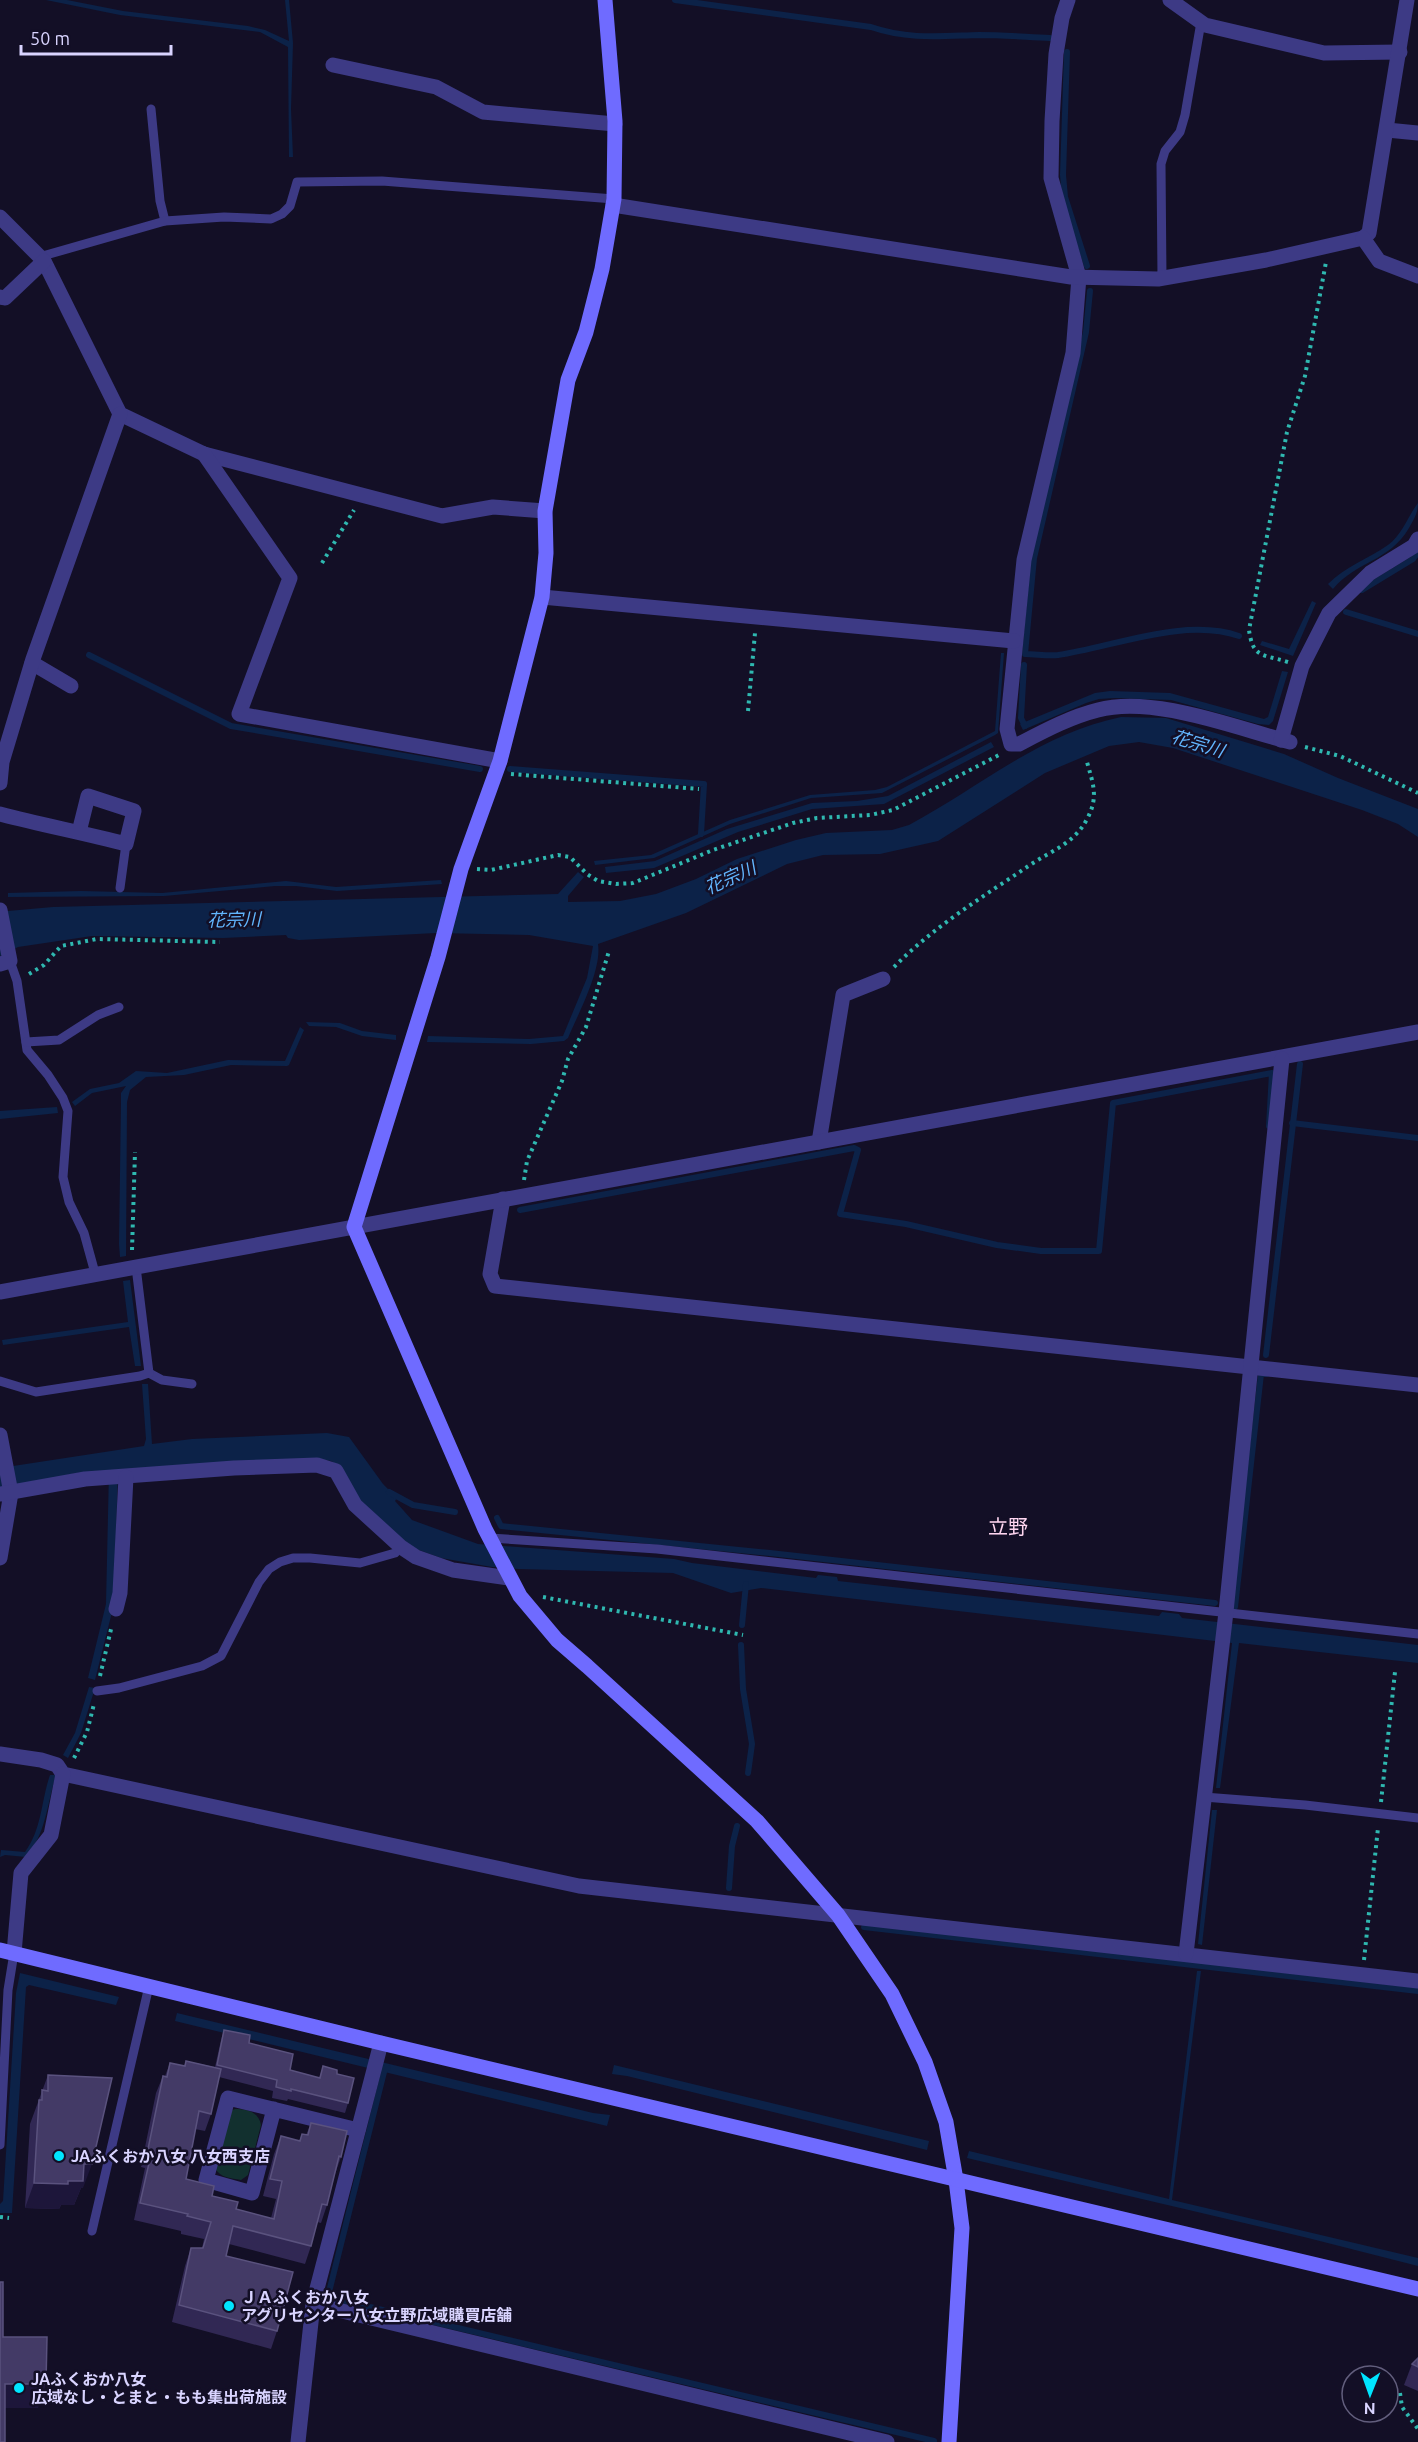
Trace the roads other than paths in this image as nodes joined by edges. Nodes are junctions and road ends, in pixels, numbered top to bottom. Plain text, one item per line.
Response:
1 (605, 0) edge
2 (1068, 0) edge
3 (1170, 0) edge
4 (1407, 0) edge
5 (1201, 22) junction
6 (1400, 52) junction
7 (333, 65) dead end
8 (151, 109) dead end
9 (615, 124) junction
10 (1387, 130) junction
11 (1418, 133) edge
12 (614, 202) junction
13 (0, 217) edge
14 (165, 221) junction
15 (1363, 238) junction
16 (42, 259) junction
17 (1418, 276) edge
18 (1079, 277) junction
19 (1162, 278) junction
20 (0, 297) edge
21 (120, 414) junction
22 (204, 454) junction
23 (545, 511) junction
24 (1418, 539) edge
25 (542, 597) junction
26 (1014, 641) junction
27 (32, 663) junction
28 (71, 686) dead end
29 (1, 763) edge
30 (497, 767) junction
31 (0, 783) edge
32 (0, 814) edge
33 (79, 832) junction
34 (126, 843) junction
35 (120, 888) dead end
36 (0, 910) edge
37 (5, 963) edge
38 (883, 979) road end
39 (119, 1007) dead end
40 (1418, 1032) edge
41 (26, 1042) junction
42 (1282, 1059) junction
43 (819, 1142) junction
44 (503, 1199) junction
45 (354, 1227) junction
46 (136, 1267) junction
47 (95, 1273) junction
48 (0, 1292) edge
49 (1251, 1367) junction
50 (149, 1373) junction
51 (0, 1382) edge
52 (192, 1384) dead end
53 (1418, 1386) edge
54 (0, 1435) edge
55 (126, 1477) junction
56 (5, 1494) edge
57 (490, 1538) junction
58 (401, 1547) junction
59 (0, 1558) edge
60 (509, 1578) junction
61 (116, 1609) dead end
62 (1225, 1616) junction
63 (1418, 1634) edge
64 (97, 1691) dead end
65 (0, 1754) edge
66 (63, 1774) junction
67 (1204, 1797) junction
68 (1418, 1818) edge
69 (838, 1915) junction
70 (7, 1951) edge
71 (1186, 1954) junction
72 (1418, 1981) edge
73 (149, 1986) junction
74 (381, 2043) junction
75 (274, 2109) junction
76 (358, 2130) junction
77 (0, 2145) edge
78 (956, 2180) junction
79 (92, 2231) dead end
80 (1418, 2289) edge
81 (313, 2304) junction
82 (298, 2442) edge
83 (888, 2442) edge
84 (949, 2442) edge

1 - 9 street
2 - 18 street
3 - 5 street
4 - 6 street
5 - 6 street
5 - 19 lane
6 - 10 street
7 - 9 street
8 - 14 lane
9 - 12 street
10 - 11 street
10 - 15 street
12 - 14 lane
12 - 18 street
12 - 23 street
13 - 16 street
14 - 16 lane
15 - 17 street
15 - 19 street
16 - 20 street
16 - 21 street
18 - 19 street
18 - 26 street
21 - 22 street
21 - 27 street
22 - 23 street
22 - 30 street
23 - 25 street
24 - 26 street
25 - 26 street
25 - 30 street
27 - 28 street
27 - 29 street
29 - 31 street
30 - 45 street
32 - 33 street
33 - 34 street
33 - 34 street
34 - 35 lane
36 - 37 street
37 - 41 lane
38 - 43 street
39 - 41 lane
40 - 42 street
41 - 47 lane
42 - 43 street
42 - 49 street
43 - 44 street
44 - 45 street
44 - 49 street
45 - 46 street
45 - 57 street
46 - 47 street
46 - 50 lane
47 - 48 street
49 - 53 street
49 - 62 street
50 - 51 lane
50 - 52 lane
54 - 56 street
55 - 56 street
55 - 58 street
55 - 61 street
56 - 59 street
57 - 60 street
57 - 62 lane
58 - 60 street
58 - 64 lane
60 - 69 street
62 - 63 lane
62 - 67 street
65 - 66 street
66 - 69 street
66 - 70 street
67 - 68 lane
67 - 71 street
69 - 71 street
69 - 78 street
70 - 73 street
70 - 77 lane
71 - 72 street
73 - 74 street
73 - 79 lane
74 - 76 street
74 - 78 street
75 - 75 street
75 - 76 street
76 - 81 street
78 - 80 street
78 - 84 street
81 - 82 street
81 - 83 street

